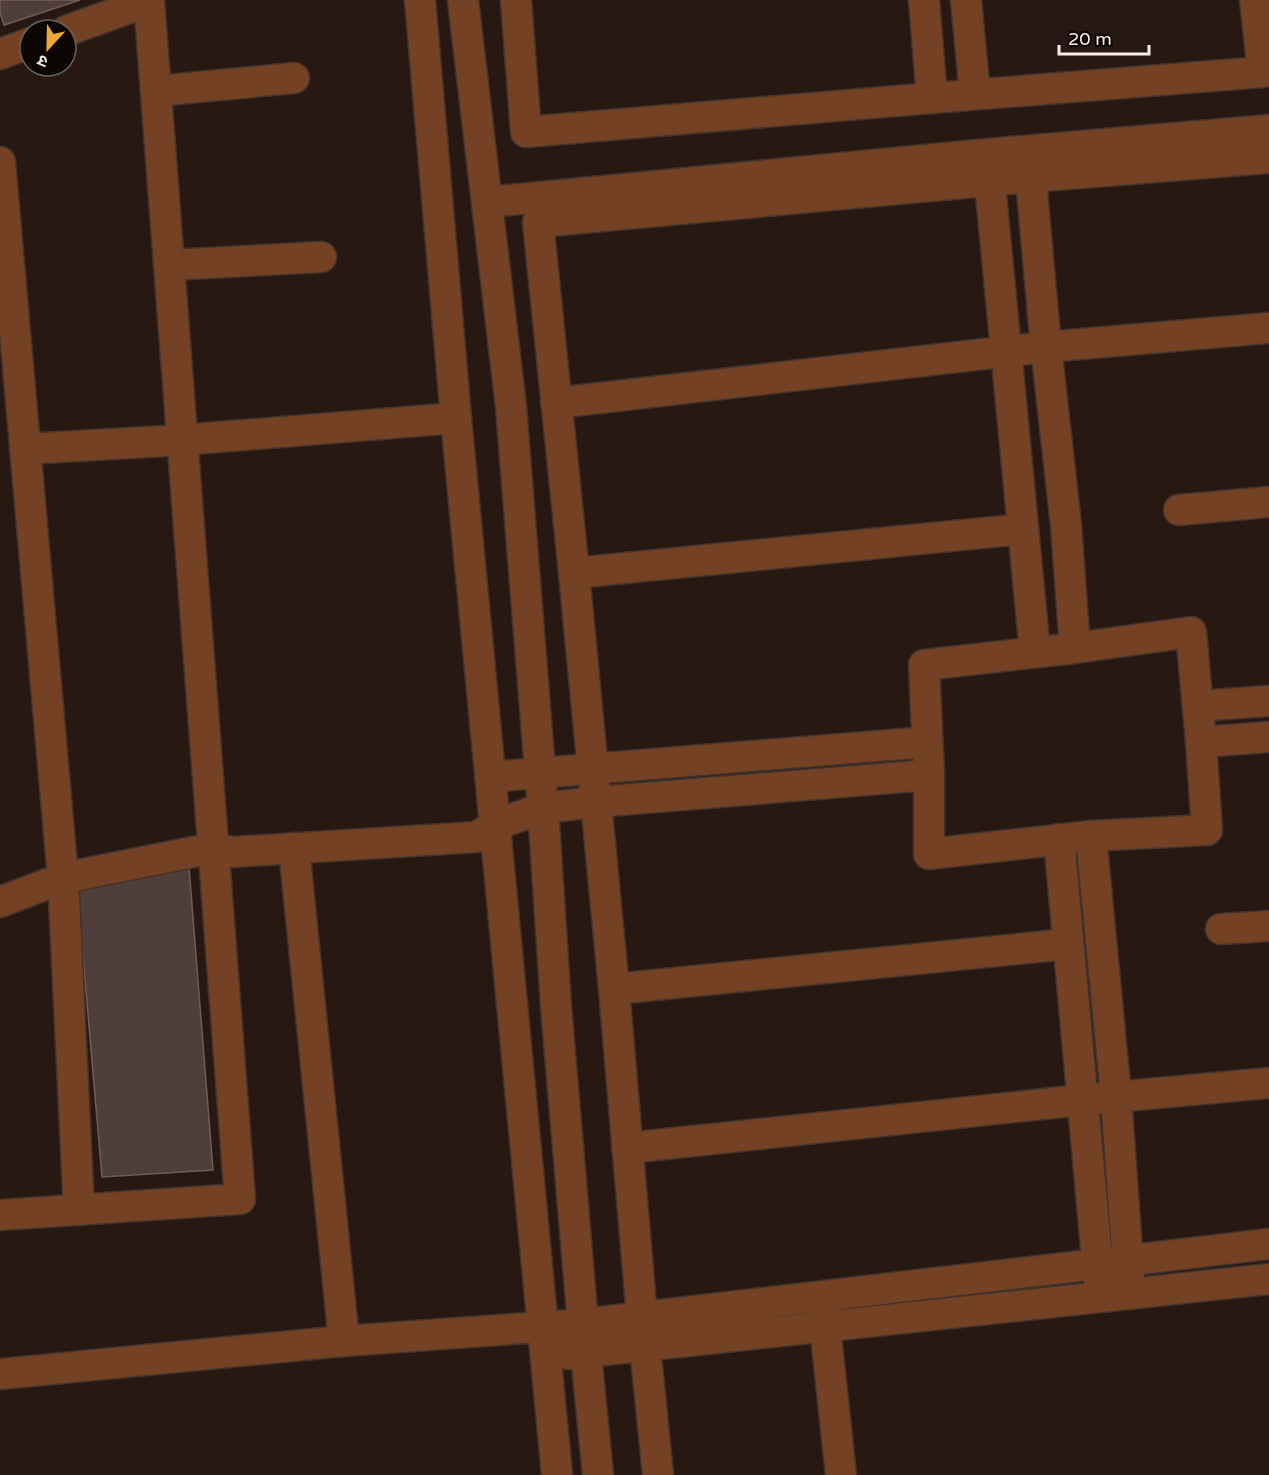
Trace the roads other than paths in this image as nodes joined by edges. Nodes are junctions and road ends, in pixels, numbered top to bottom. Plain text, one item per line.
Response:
1 (420, 0) edge
2 (463, 0) edge
3 (516, 0) edge
4 (924, 0) edge
5 (966, 0) edge
6 (1255, 0) edge
7 (78, 27) edge
8 (18, 47) edge
9 (0, 54) edge
10 (294, 78) dead end
11 (156, 91) junction
12 (975, 94) junction
13 (932, 98) junction
14 (1269, 130) edge
15 (1269, 158) edge
16 (0, 162) edge
17 (1030, 164) junction
18 (988, 168) junction
19 (436, 187) junction
20 (487, 193) junction
21 (321, 257) dead end
22 (169, 265) junction
23 (1269, 328) edge
24 (1046, 347) junction
25 (1006, 351) junction
26 (556, 403) junction
27 (456, 418) junction
28 (182, 440) junction
29 (25, 449) junction
30 (1269, 502) edge
31 (1179, 510) dead end
32 (1023, 529) junction
33 (574, 573) junction
34 (1075, 648) junction
35 (1035, 652) junction
36 (1269, 701) edge
37 (1198, 706) junction
38 (1269, 737) edge
39 (927, 742) junction
40 (1202, 742) junction
41 (592, 768) junction
42 (540, 772) junction
43 (929, 775) junction
44 (490, 777) junction
45 (595, 802) junction
46 (543, 808) junction
47 (495, 825) junction
48 (1091, 836) junction
49 (1059, 839) junction
50 (213, 848) junction
51 (294, 848) junction
52 (63, 879) junction
53 (0, 902) edge
54 (1269, 926) edge
55 (1221, 929) dead end
56 (1068, 944) junction
57 (614, 989) junction
58 (1269, 1083) edge
59 (1116, 1096) junction
60 (1082, 1100) junction
61 (627, 1148) junction
62 (79, 1210) junction
63 (0, 1215) edge
64 (1269, 1244) edge
65 (1128, 1260) junction
66 (1096, 1263) junction
67 (1269, 1279) edge
68 (1115, 1295) junction
69 (822, 1296) junction
70 (825, 1326) junction
71 (543, 1327) junction
72 (643, 1332) junction
73 (584, 1338) junction
74 (344, 1341) junction
75 (546, 1357) junction
76 (0, 1374) edge
77 (557, 1475) edge
78 (598, 1475) edge
79 (658, 1475) edge
80 (841, 1475) edge

1 - 19 street
2 - 20 street
3 - 13 street
4 - 13 street
5 - 12 street
6 - 12 street
7 - 11 street
8 - 9 street
10 - 11 street
11 - 22 street
12 - 13 street
14 - 17 street
15 - 17 street
16 - 29 street
17 - 18 street
17 - 24 street
18 - 20 street
18 - 25 street
18 - 26 street
19 - 20 street
19 - 27 street
20 - 42 street
21 - 22 street
22 - 28 street
23 - 24 street
24 - 25 street
24 - 34 street
25 - 26 street
25 - 32 street
26 - 33 street
27 - 28 street
27 - 44 street
28 - 29 street
28 - 50 street
29 - 52 street
30 - 31 street
32 - 33 street
32 - 35 street
33 - 41 street
34 - 35 street
34 - 37 street
35 - 39 street
36 - 37 street
37 - 40 street
38 - 40 street
39 - 41 street
39 - 43 street
40 - 48 street
41 - 42 street
41 - 45 street
42 - 44 street
42 - 46 street
43 - 45 street
43 - 49 street
44 - 47 street
45 - 46 street
45 - 57 street
46 - 47 street
46 - 73 street
47 - 51 street
47 - 71 street
48 - 49 street
48 - 59 street
49 - 56 street
50 - 51 street
50 - 52 street
50 - 62 street
51 - 74 street
52 - 53 street
52 - 62 street
54 - 55 street
56 - 57 street
56 - 60 street
57 - 61 street
58 - 59 street
59 - 60 street
59 - 65 street
60 - 61 street
60 - 66 street
61 - 72 street
62 - 63 street
64 - 65 street
65 - 66 street
65 - 68 street
66 - 68 street
66 - 69 street
67 - 68 street
68 - 70 street
69 - 70 street
69 - 72 street
70 - 72 street
70 - 80 street
71 - 73 street
71 - 74 street
71 - 75 street
72 - 73 street
72 - 79 street
73 - 75 street
73 - 78 street
74 - 76 street
75 - 77 street

